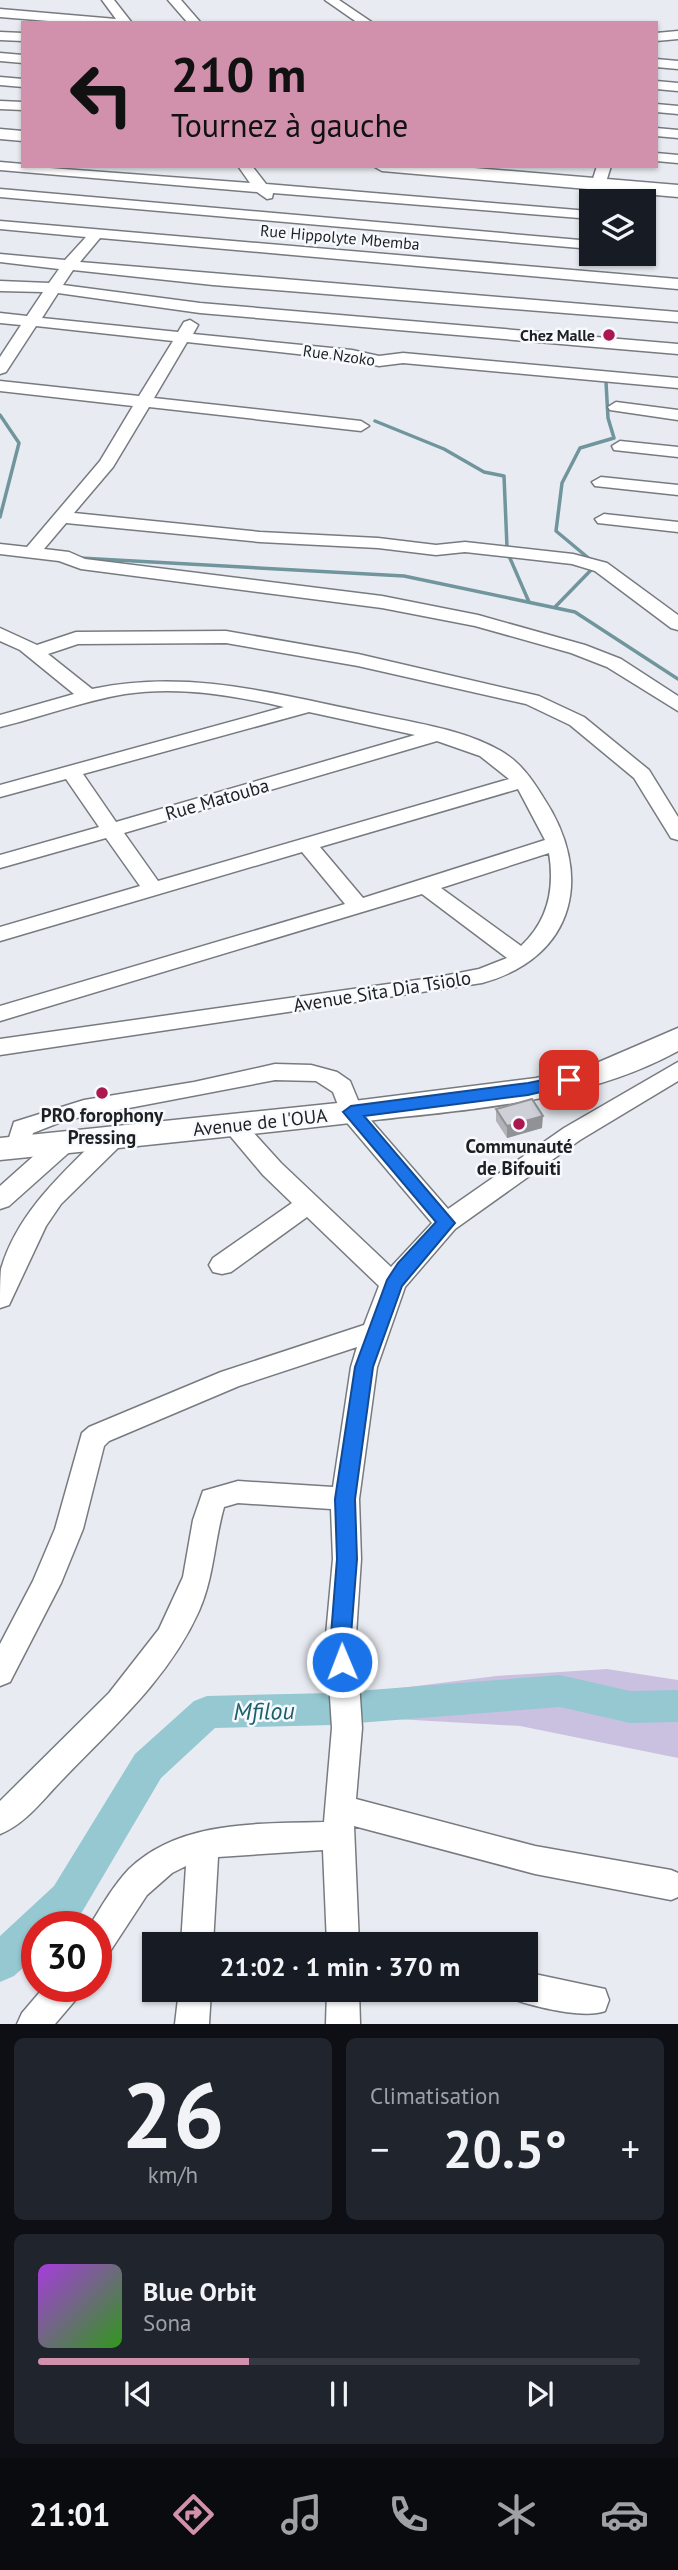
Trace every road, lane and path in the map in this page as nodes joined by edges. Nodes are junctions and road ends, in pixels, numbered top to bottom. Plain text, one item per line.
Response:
1 (108, 0) edge
2 (174, 0) edge
3 (331, 0) edge
4 (0, 13) edge
5 (99, 21) edge
6 (123, 21) edge
7 (193, 21) edge
8 (364, 21) edge
9 (0, 36) edge
10 (21, 37) edge
11 (658, 37) edge
12 (678, 37) edge
13 (0, 57) edge
14 (21, 58) edge
15 (658, 63) edge
16 (678, 65) edge
17 (0, 81) edge
18 (21, 83) edge
19 (658, 85) edge
20 (678, 87) edge
21 (0, 105) edge
22 (21, 106) edge
23 (658, 108) edge
24 (678, 110) edge
25 (658, 132) edge
26 (0, 134) edge
27 (678, 134) edge
28 (21, 136) edge
29 (658, 157) edge
30 (678, 159) edge
31 (0, 166) edge
32 (21, 168) edge
33 (23, 168) edge
34 (246, 168) edge
35 (397, 168) edge
36 (262, 189) junction
37 (678, 191) edge
38 (656, 192) edge
39 (0, 193) edge
40 (579, 193) edge
41 (579, 195) edge
42 (18, 214) edge
43 (286, 218) junction
44 (96, 234) junction
45 (579, 244) edge
46 (235, 245) junction
47 (579, 248) edge
48 (316, 252) junction
49 (0, 258) edge
50 (68, 266) junction
51 (213, 280) junction
52 (678, 284) edge
53 (0, 286) edge
54 (53, 288) junction
55 (345, 290) junction
56 (567, 291) junction
57 (200, 308) junction
58 (0, 317) edge
59 (678, 317) edge
60 (32, 323) junction
61 (374, 323) junction
62 (183, 337) junction
63 (555, 340) junction
64 (678, 349) edge
65 (403, 358) junction
66 (0, 369) edge
67 (542, 369) junction
68 (678, 383) edge
69 (0, 386) edge
70 (146, 402) junction
71 (616, 407) dead end
72 (678, 415) edge
73 (361, 426) dead end
74 (620, 446) dead end
75 (678, 452) edge
76 (601, 482) dead end
77 (678, 490) edge
78 (63, 517) junction
79 (604, 519) dead end
80 (678, 527) edge
81 (0, 549) edge
82 (32, 552) junction
83 (678, 624) edge
84 (0, 634) edge
85 (34, 652) junction
86 (89, 696) junction
87 (678, 705) edge
88 (309, 707) junction
89 (0, 721) edge
90 (435, 735) junction
91 (71, 771) junction
92 (523, 781) junction
93 (0, 791) edge
94 (112, 830) junction
95 (678, 834) edge
96 (557, 844) junction
97 (308, 846) junction
98 (0, 862) edge
99 (425, 886) junction
100 (153, 890) junction
101 (359, 907) junction
102 (0, 934) edge
103 (522, 958) junction
104 (0, 1014) edge
105 (678, 1038) edge
106 (0, 1046) edge
107 (678, 1070) edge
108 (351, 1112) junction
109 (233, 1125) junction
110 (114, 1138) junction
111 (65, 1142) junction
112 (9, 1148) edge
113 (0, 1200) edge
114 (309, 1203) junction
115 (446, 1223) junction
116 (222, 1265) dead end
117 (393, 1284) junction
118 (0, 1298) edge
119 (375, 1331) junction
120 (345, 1499) junction
121 (0, 1673) edge
122 (0, 1820) edge
123 (340, 1822) junction
124 (202, 1845) junction
125 (671, 1885) dead end
126 (112, 1921) edge
127 (198, 1932) edge
128 (343, 1932) edge
129 (538, 1990) edge
130 (593, 2000) dead end
131 (53, 2002) edge
132 (194, 2002) edge
133 (343, 2002) edge
134 (34, 2024) edge
135 (192, 2024) edge
136 (343, 2024) edge

1 - 6 street
2 - 7 street
3 - 8 street
4 - 5 street
9 - 10 street
11 - 12 street
13 - 14 street
15 - 16 street
17 - 18 street
19 - 20 street
21 - 22 street
23 - 24 street
25 - 27 street
26 - 28 main road
29 - 30 street
31 - 32 street
33 - 36 street
34 - 36 street
35 - 40 main road
36 - 41 street
36 - 43 street
37 - 38 main road
39 - 42 street
42 - 43 street
42 - 44 street, Rue Hippolyte Mbemba
43 - 45 street
43 - 48 street
44 - 46 street, Rue Hippolyte Mbemba
44 - 50 street
46 - 48 street, Rue Hippolyte Mbemba
46 - 51 street
47 - 56 street
48 - 55 street
48 - 56 street, Rue Hippolyte Mbemba
49 - 50 street
50 - 51 street
50 - 54 street
51 - 55 street
51 - 57 street
52 - 56 street, Rue Hippolyte Mbemba
53 - 54 street
54 - 57 street
54 - 60 street
55 - 56 street
55 - 61 street
56 - 59 street
56 - 63 street
57 - 61 street
57 - 62 street
58 - 60 street, Rue Nzoko
60 - 62 street, Rue Nzoko
60 - 66 street
61 - 63 street
61 - 65 street
62 - 65 street, Rue Nzoko
62 - 70 street
63 - 64 street
63 - 67 street
65 - 67 street, Rue Nzoko
67 - 68 street, Rue Nzoko
69 - 70 street
70 - 73 street
70 - 78 street
71 - 72 street
74 - 75 street
76 - 77 street
78 - 82 street
78 - 83 street
79 - 80 street
81 - 82 street
82 - 87 street
84 - 85 street
85 - 86 street
85 - 95 street
86 - 88 street, Avenue Sita Dia Tsiolo
86 - 89 street, Avenue Sita Dia Tsiolo
88 - 90 street, Avenue Sita Dia Tsiolo
88 - 91 street
90 - 92 street, Avenue Sita Dia Tsiolo
90 - 94 street, Rue Matouba
91 - 93 street
91 - 94 street
92 - 96 street, Avenue Sita Dia Tsiolo
92 - 97 street
94 - 98 street, Rue Matouba
94 - 100 street
96 - 99 street
96 - 103 street, Avenue Sita Dia Tsiolo
97 - 100 street
97 - 101 street
99 - 101 street
99 - 103 street
100 - 102 street
101 - 104 street
103 - 106 street, Avenue Sita Dia Tsiolo
105 - 108 main road, Avenue de l'OUA
107 - 115 street
108 - 109 main road, Avenue de l'OUA
108 - 112 street
108 - 115 street
109 - 110 main road, Avenue de l'OUA
109 - 114 street
110 - 111 main road, Avenue de l'OUA
110 - 118 street
111 - 112 main road, Avenue de l'OUA
111 - 113 street
114 - 116 street
114 - 117 street
115 - 117 street
117 - 119 street
119 - 120 street
119 - 121 street
120 - 122 street
120 - 123 street
123 - 124 street
123 - 125 street
123 - 128 street
124 - 126 street
124 - 127 street
129 - 130 street
131 - 134 street
132 - 135 street
133 - 136 street

